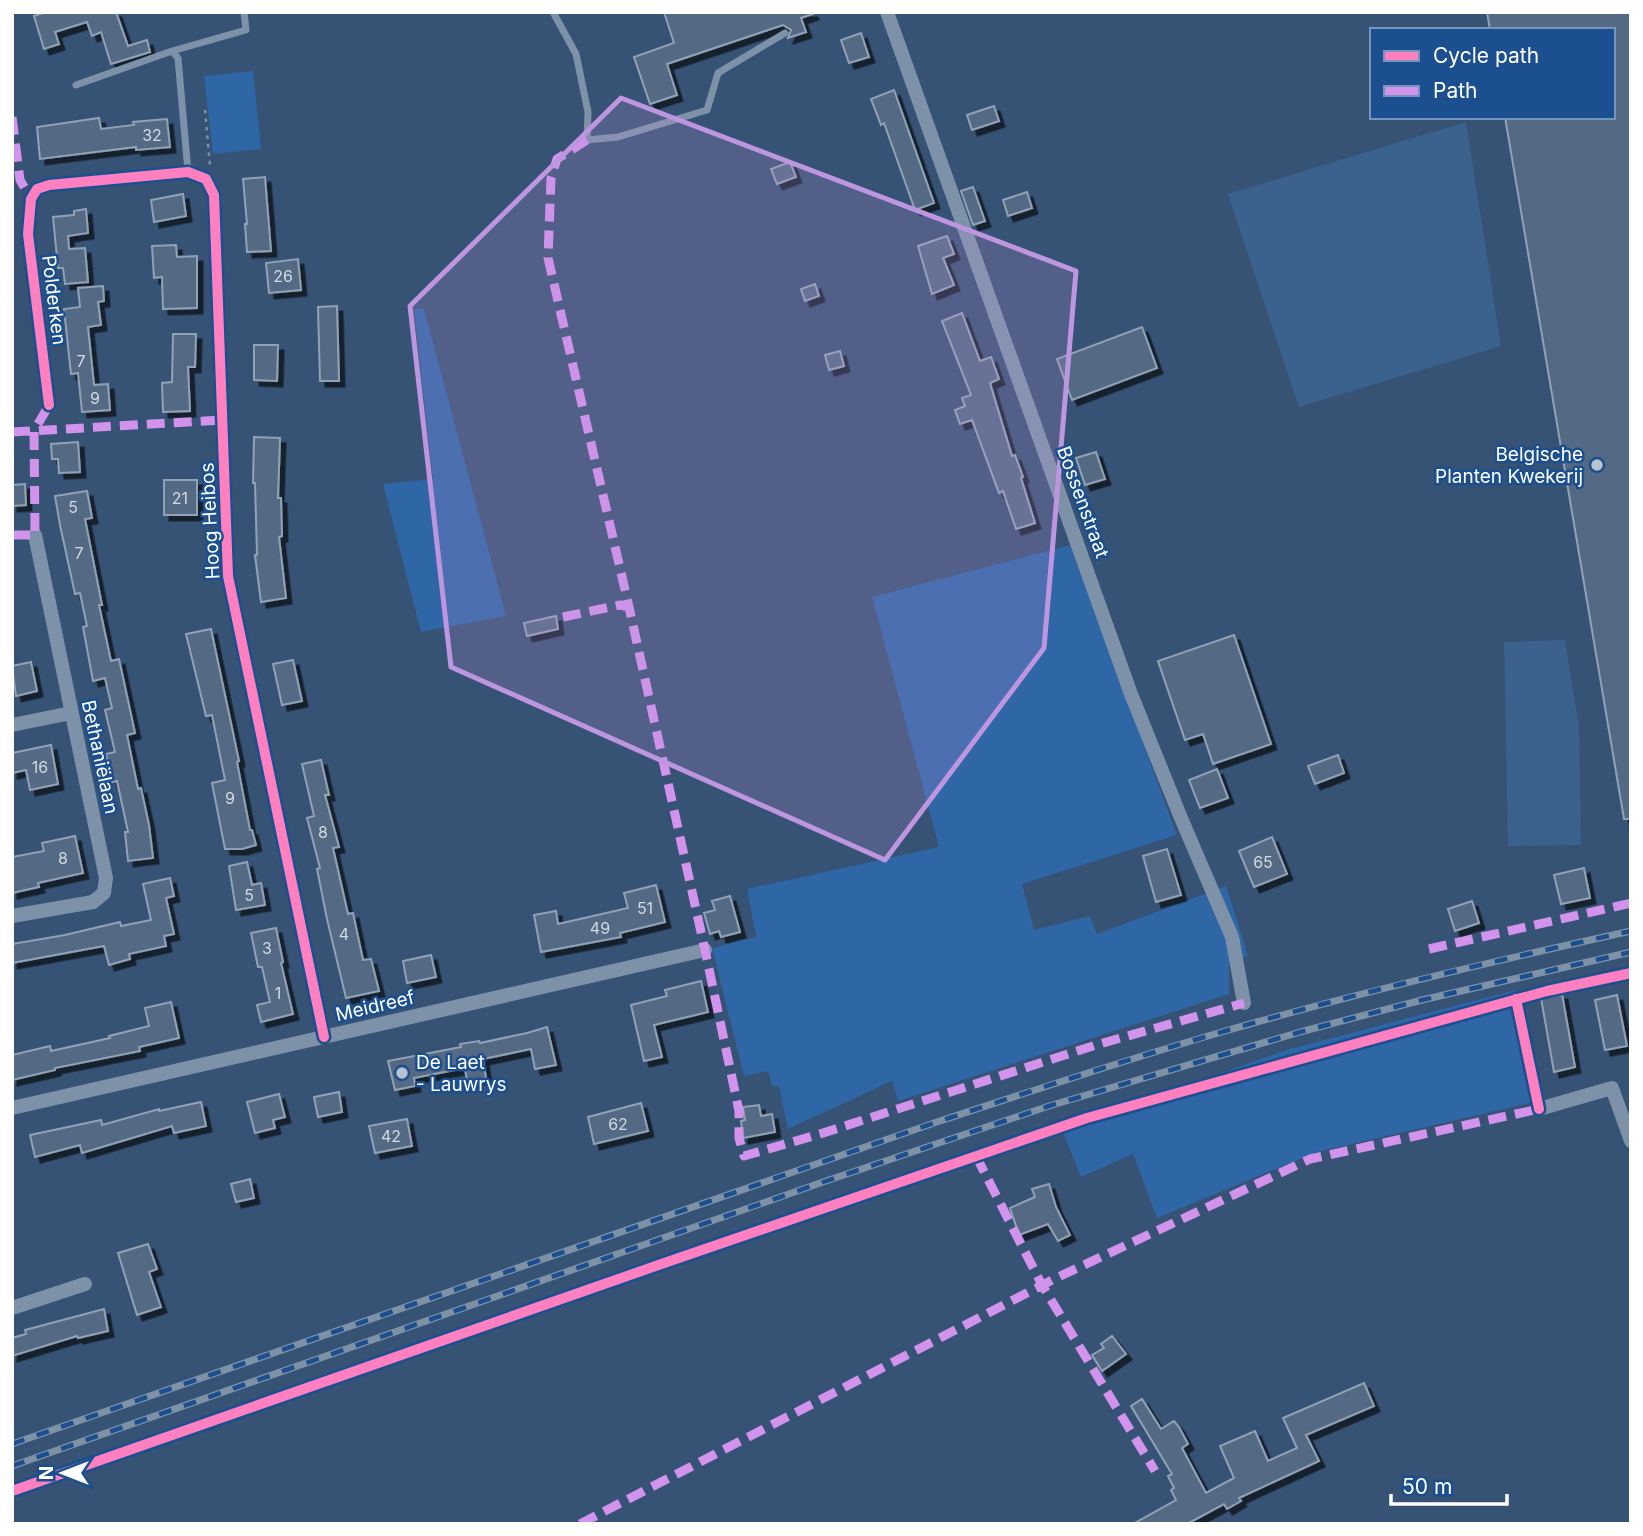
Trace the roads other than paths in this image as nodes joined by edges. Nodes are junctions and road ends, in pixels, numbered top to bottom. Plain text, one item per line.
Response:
1 (244, 12) edge
2 (553, 12) edge
3 (887, 12) edge
4 (785, 33) dead end
5 (172, 51) junction
6 (76, 85) dead end
7 (188, 172) junction
8 (28, 234) junction
9 (12, 236) edge
10 (50, 405) dead end
11 (35, 535) dead end
12 (71, 713) junction
13 (12, 725) edge
14 (12, 916) edge
15 (705, 950) dead end
16 (1244, 1003) dead end
17 (324, 1037) junction
18 (12, 1108) edge
19 (1539, 1109) dead end
20 (1631, 1141) edge
21 (85, 1284) dead end
22 (12, 1308) edge

1 - 5 lane
2 - 4 lane
3 - 16 street, Bossenstraat
5 - 6 lane
5 - 7 lane
7 - 8 street, Polderken
7 - 17 street, Hoog Heibos
8 - 9 street
8 - 10 street, Polderken
11 - 12 street, Bethaniëlaan
12 - 13 street
12 - 14 street, Bethaniëlaan
15 - 17 street, Meidreef
17 - 18 street, Meidreef
19 - 20 street
21 - 22 street

